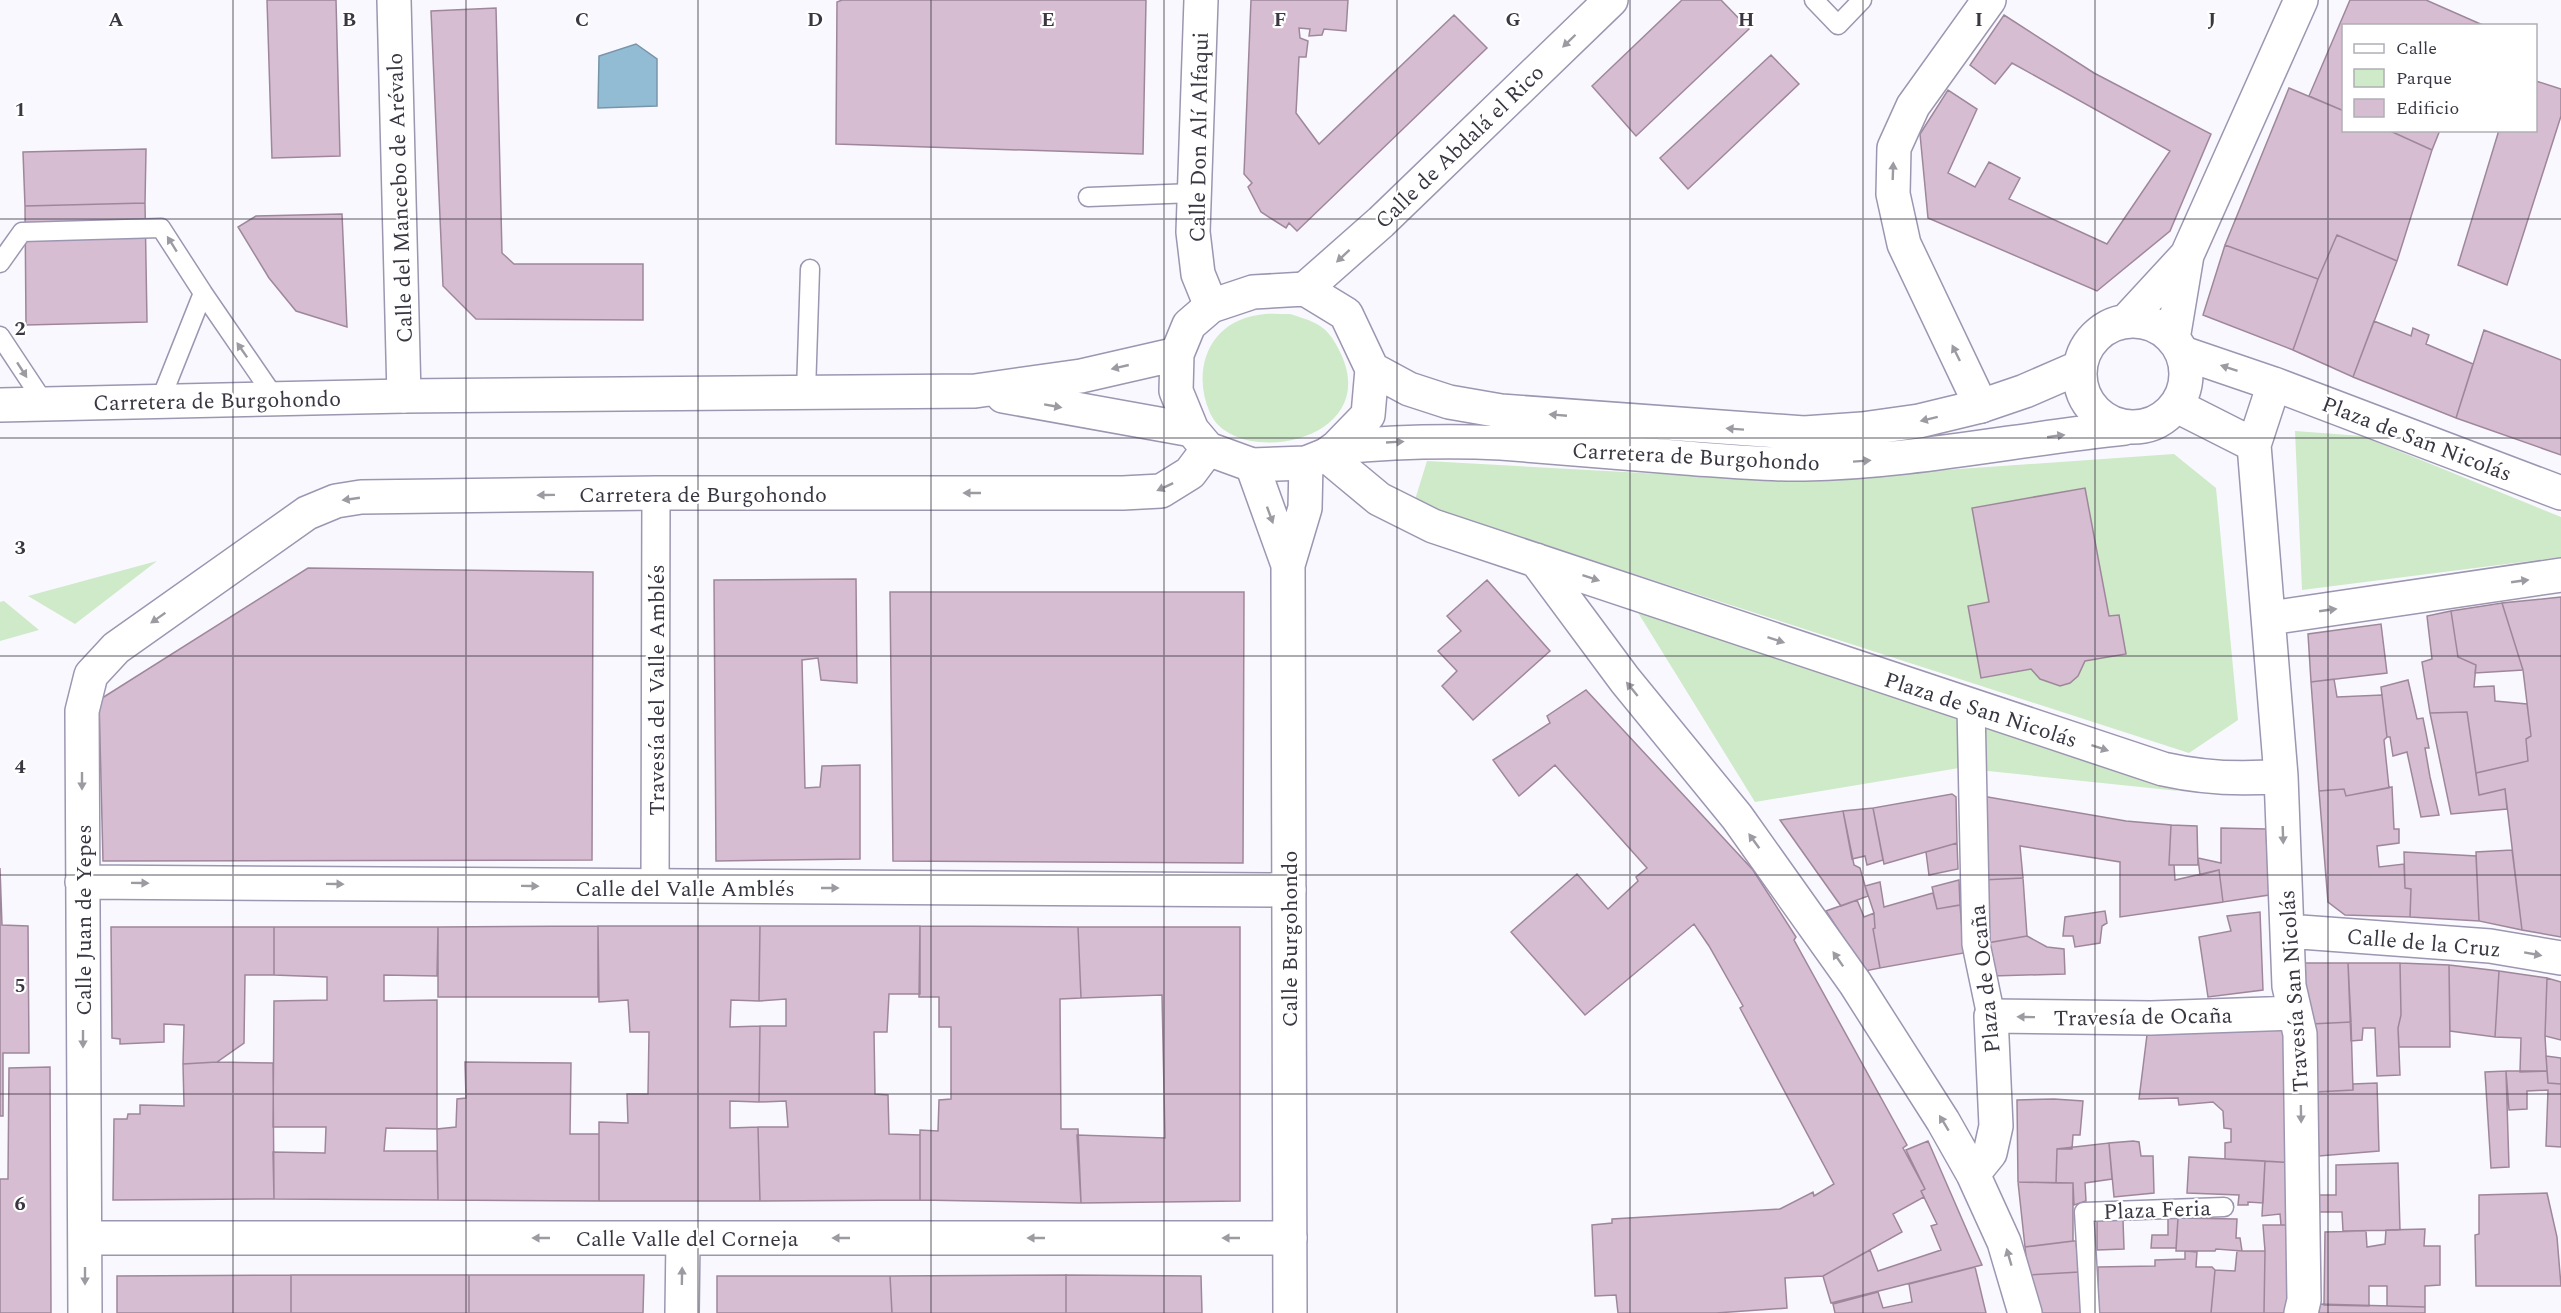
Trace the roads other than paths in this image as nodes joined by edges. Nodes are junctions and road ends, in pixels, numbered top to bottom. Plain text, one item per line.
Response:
1 (394, 0) edge
2 (1201, 0) edge
3 (1611, 0) edge
4 (1814, 0) edge
5 (1862, 0) edge
6 (1989, 0) edge
7 (2301, 0) edge
8 (1194, 193) junction
9 (1088, 197) dead end
10 (2187, 255) junction
11 (0, 263) edge
12 (810, 269) dead end
13 (1305, 288) junction
14 (203, 293) junction
15 (1211, 306) junction
16 (2128, 319) junction
17 (0, 336) edge
18 (2178, 346) junction
19 (1177, 354) junction
20 (2078, 368) junction
21 (1372, 369) junction
22 (2274, 384) junction
23 (975, 391) junction
24 (806, 392) junction
25 (404, 396) junction
26 (275, 398) junction
27 (160, 401) junction
28 (45, 404) junction
29 (0, 405) edge
30 (1981, 406) junction
31 (2177, 406) junction
32 (2125, 428) junction
33 (1200, 440) junction
34 (2254, 445) junction
35 (1323, 455) junction
36 (1252, 465) junction
37 (656, 493) junction
38 (2561, 493) edge
39 (1536, 560) junction
40 (1288, 565) junction
41 (2561, 575) edge
42 (206, 584) joint
43 (2270, 618) junction
44 (1971, 706) junction
45 (2281, 776) junction
46 (82, 882) junction
47 (655, 888) junction
48 (1289, 890) junction
49 (2287, 931) junction
50 (2561, 958) edge
51 (2295, 1013) junction
52 (1991, 1016) junction
53 (1973, 1174) junction
54 (2224, 1207) dead end
55 (85, 1238) junction
56 (683, 1238) junction
57 (1290, 1238) junction
58 (85, 1313) edge
59 (682, 1313) edge
60 (1290, 1313) edge
61 (2025, 1313) edge
62 (2090, 1313) edge
63 (2301, 1313) edge

1 - 25 street, Calle del Mancebo de Arévalo
2 - 8 street, Calle Don Alí Alfaqui
3 -> 13 street, Calle de Abdalá el Rico
4 - 5 lane
30 -> 6 street
7 - 10 street
8 - 9 lane
8 - 15 street, Calle Don Alí Alfaqui
10 - 16 street
10 - 18 street
14 -> 11 lane
12 - 24 lane
13 - 15 street
13 - 21 street
26 -> 14 lane
14 - 27 lane
15 - 19 street
16 - 18 street
16 - 20 street
17 -> 28 lane
22 -> 18 street, Plaza de San Nicolás
18 - 31 street
19 -> 23 street, Carretera de Burgohondo
19 - 33 street
20 - 30 street, Carretera de Burgohondo
20 - 32 street
30 -> 21 street, Carretera de Burgohondo
21 - 35 street
22 - 34 street
22 - 38 street, Plaza de San Nicolás
23 - 24 street, Carretera de Burgohondo
23 -> 33 street, Carretera de Burgohondo
24 - 25 street, Carretera de Burgohondo
25 - 26 street, Carretera de Burgohondo
26 - 27 street, Carretera de Burgohondo
27 - 28 street, Carretera de Burgohondo
28 - 29 street, Carretera de Burgohondo
31 - 32 street
31 - 34 street
35 -> 32 street, Carretera de Burgohondo
33 - 36 street
33 -> 37 street, Carretera de Burgohondo
34 - 43 street
35 - 36 street
35 - 39 street, Plaza de San Nicolás
35 - 40 street, Calle Burgohondo
36 -> 40 street, Calle Burgohondo
37 -> 42 street, Carretera de Burgohondo
37 - 47 street, Travesía del Valle Amblés
39 -> 44 street, Plaza de San Nicolás
53 -> 39 street
40 - 48 street, Calle Burgohondo
43 -> 41 street
42 -> 46 street, Calle Juan de Yepes
43 - 45 street
44 -> 45 street, Plaza de San Nicolás
44 - 52 street, Plaza de Ocaña
45 -> 49 street, Travesía San Nicolás
46 -> 47 street, Calle del Valle Amblés
46 -> 55 street, Calle Juan de Yepes
47 -> 48 street, Calle del Valle Amblés
48 - 57 street, Calle Burgohondo
49 -> 50 street, Calle de la Cruz
49 - 51 street, Travesía San Nicolás
51 -> 52 street, Travesía de Ocaña
51 -> 63 street, Travesía San Nicolás
52 - 53 street, Plaza de Ocaña
61 -> 53 street
54 - 62 lane, Plaza Feria
56 -> 55 street, Calle Valle del Corneja
55 -> 58 street, Calle Juan de Yepes
57 -> 56 street, Calle Valle del Corneja
59 -> 56 street
57 - 60 street, Calle Burgohondo

